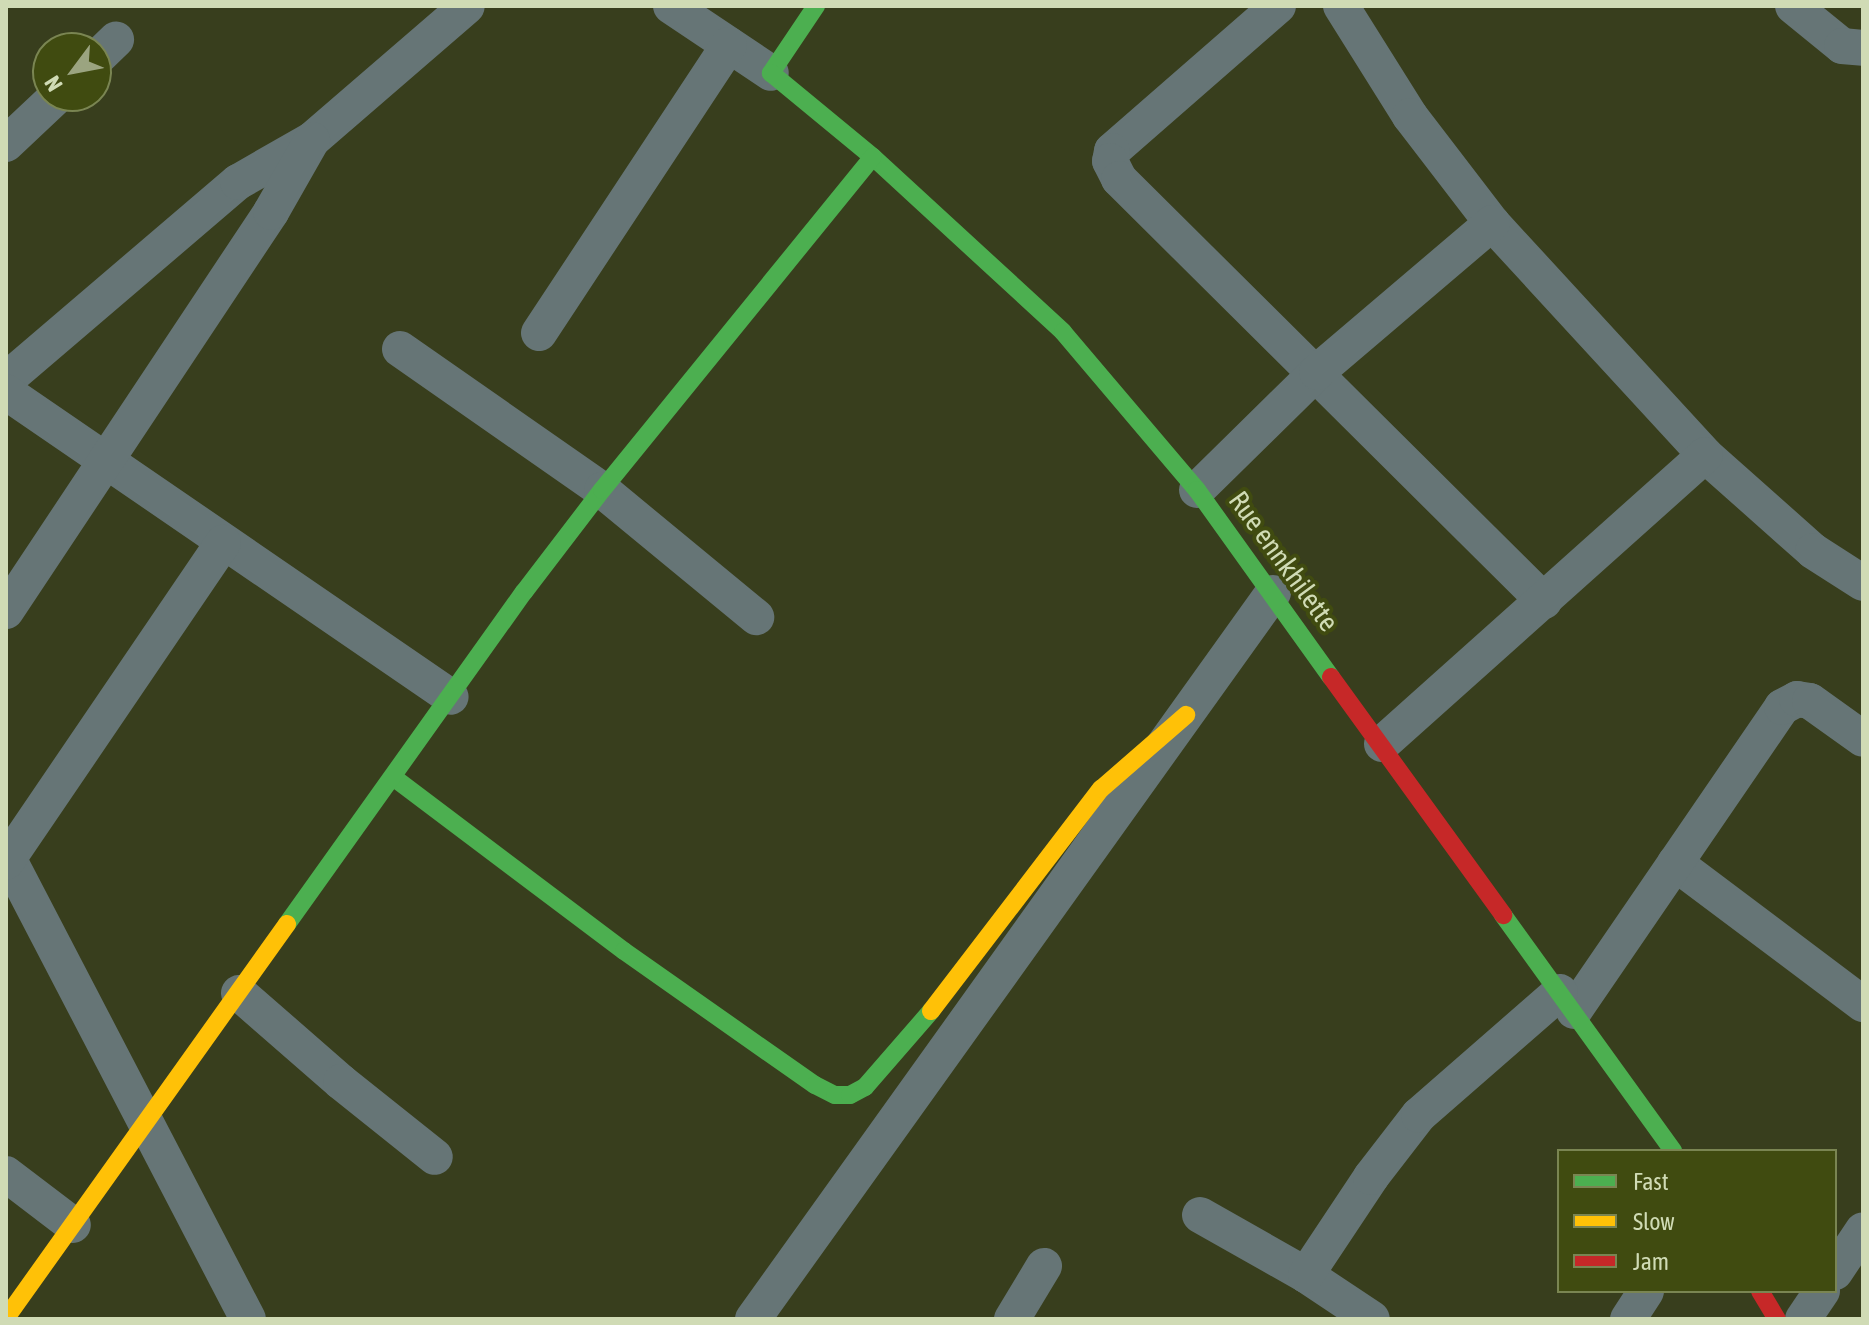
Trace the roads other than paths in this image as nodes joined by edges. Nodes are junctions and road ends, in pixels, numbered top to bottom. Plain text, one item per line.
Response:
1 (467, 6) edge
2 (671, 6) edge
3 (816, 6) edge
4 (1278, 6) edge
5 (1341, 6) edge
6 (1793, 6) edge
7 (729, 45) junction
8 (1863, 48) edge
9 (771, 73) junction
10 (37, 112) edge
11 (9, 134) edge
12 (313, 139) junction
13 (873, 157) junction
14 (1492, 223) junction
15 (539, 333) dead end
16 (400, 349) dead end
17 (1317, 372) junction
18 (6, 380) edge
19 (6, 392) edge
20 (1705, 455) junction
21 (105, 458) junction
22 (602, 490) junction
23 (1197, 490) junction
24 (223, 543) junction
25 (1863, 583) edge
26 (1273, 593) junction
27 (1544, 601) junction
28 (6, 611) edge
29 (756, 617) dead end
30 (451, 697) junction
31 (1186, 715) junction
32 (1863, 739) edge
33 (1382, 744) junction
34 (393, 777) junction
35 (7, 858) edge
36 (1675, 863) junction
37 (239, 993) junction
38 (1567, 1002) junction
39 (1863, 1004) edge
40 (145, 1125) junction
41 (1672, 1149) edge
42 (435, 1157) dead end
43 (6, 1174) edge
44 (1200, 1215) dead end
45 (73, 1225) junction
46 (1863, 1230) edge
47 (1044, 1266) dead end
48 (1837, 1269) edge
49 (1306, 1275) junction
50 (1645, 1293) edge
51 (1761, 1293) edge
52 (1821, 1293) edge
53 (6, 1318) edge
54 (248, 1319) edge
55 (753, 1319) edge
56 (1012, 1319) edge
57 (1372, 1319) edge
58 (1628, 1319) edge
59 (1777, 1319) edge
60 (1803, 1319) edge

1 - 12 street
2 - 7 street
3 - 9 street
4 - 17 street
5 - 14 street
6 - 8 street
7 - 9 street
7 - 15 street
9 - 13 street, Rue ennkhilette
10 - 11 street
12 - 18 street
12 - 21 street
13 - 22 street
13 - 23 street, Rue ennkhilette
14 - 17 street
14 - 20 street
16 - 22 street
17 - 23 street
17 - 27 street
19 - 21 street
20 - 25 street
20 - 27 street
21 - 24 street
21 - 28 street
22 - 29 street
22 - 30 street
23 - 26 street, Rue ennkhilette
24 - 30 street
24 - 35 street
26 - 31 street
26 - 33 street, Rue ennkhilette
27 - 33 street
30 - 34 street
31 - 34 street
31 - 55 street
32 - 36 street
33 - 38 street, Rue ennkhilette
34 - 37 street
35 - 40 street
36 - 38 street
36 - 39 street
37 - 40 street
37 - 42 street
38 - 41 street, Rue ennkhilette
38 - 49 street
40 - 45 street
40 - 54 street
43 - 45 street
44 - 49 street
45 - 53 street
46 - 48 street
47 - 56 street
49 - 57 street
50 - 58 street
51 - 59 street
52 - 60 street

